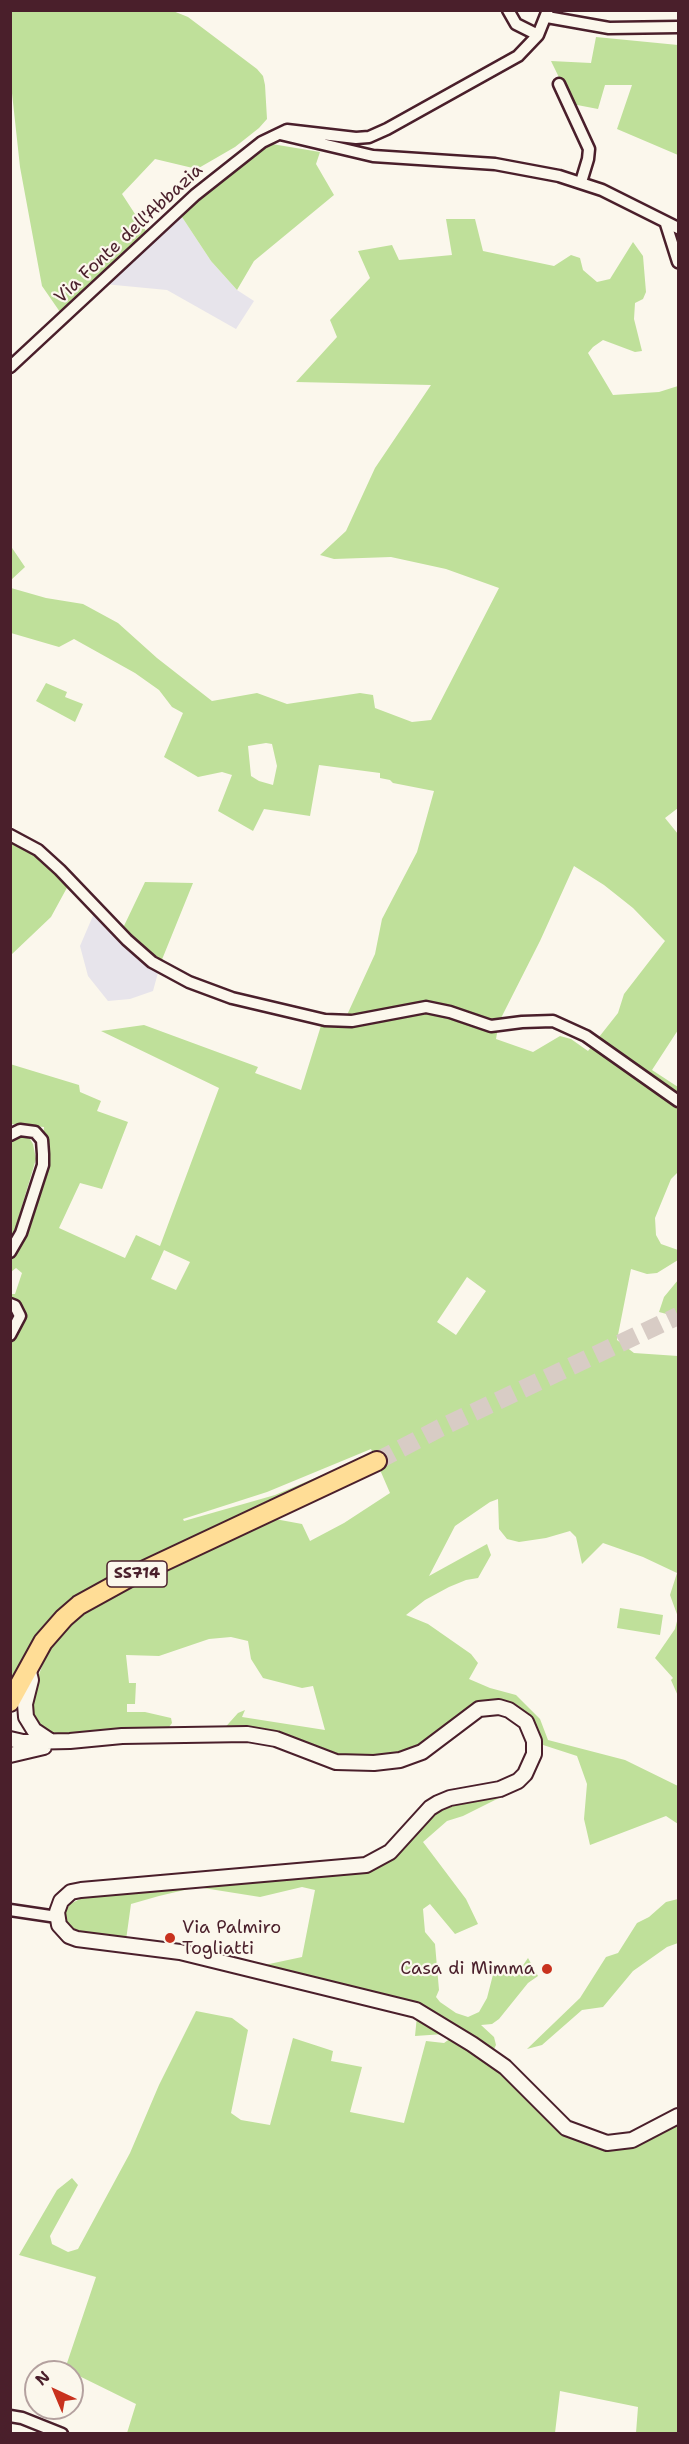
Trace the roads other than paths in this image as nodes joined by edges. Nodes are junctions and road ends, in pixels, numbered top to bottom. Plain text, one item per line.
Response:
1 (508, 10) edge
2 (548, 14) edge
3 (678, 27) edge
4 (538, 35) junction
5 (559, 84) dead end
6 (276, 133) junction
7 (582, 182) junction
8 (666, 224) junction
9 (678, 228) edge
10 (678, 262) edge
11 (10, 367) edge
12 (10, 835) edge
13 (678, 1101) edge
14 (10, 1135) edge
15 (10, 1252) edge
16 (10, 1304) edge
17 (10, 1335) edge
18 (377, 1461) tunnel mouth
19 (28, 1668) junction
20 (10, 1702) edge
21 (10, 1739) edge
22 (44, 1744) junction
23 (10, 1749) edge
24 (10, 1755) edge
25 (10, 1910) edge
26 (57, 1917) junction
27 (678, 2116) edge
28 (10, 2416) edge
29 (62, 2433) edge

1 - 4 street
2 - 3 street
2 - 4 street
4 - 6 street
5 - 7 street
6 - 7 street
6 - 11 street, Via Fonte dell'Abbazia
7 - 8 street
8 - 9 street
8 - 10 street
12 - 13 street
14 - 15 street
16 - 17 street
18 - 19 highway, SS714
19 - 20 highway, SS714
19 - 22 street
21 - 22 street
22 - 23 street
22 - 24 street
22 - 26 street
25 - 26 street
26 - 27 street
28 - 29 street

